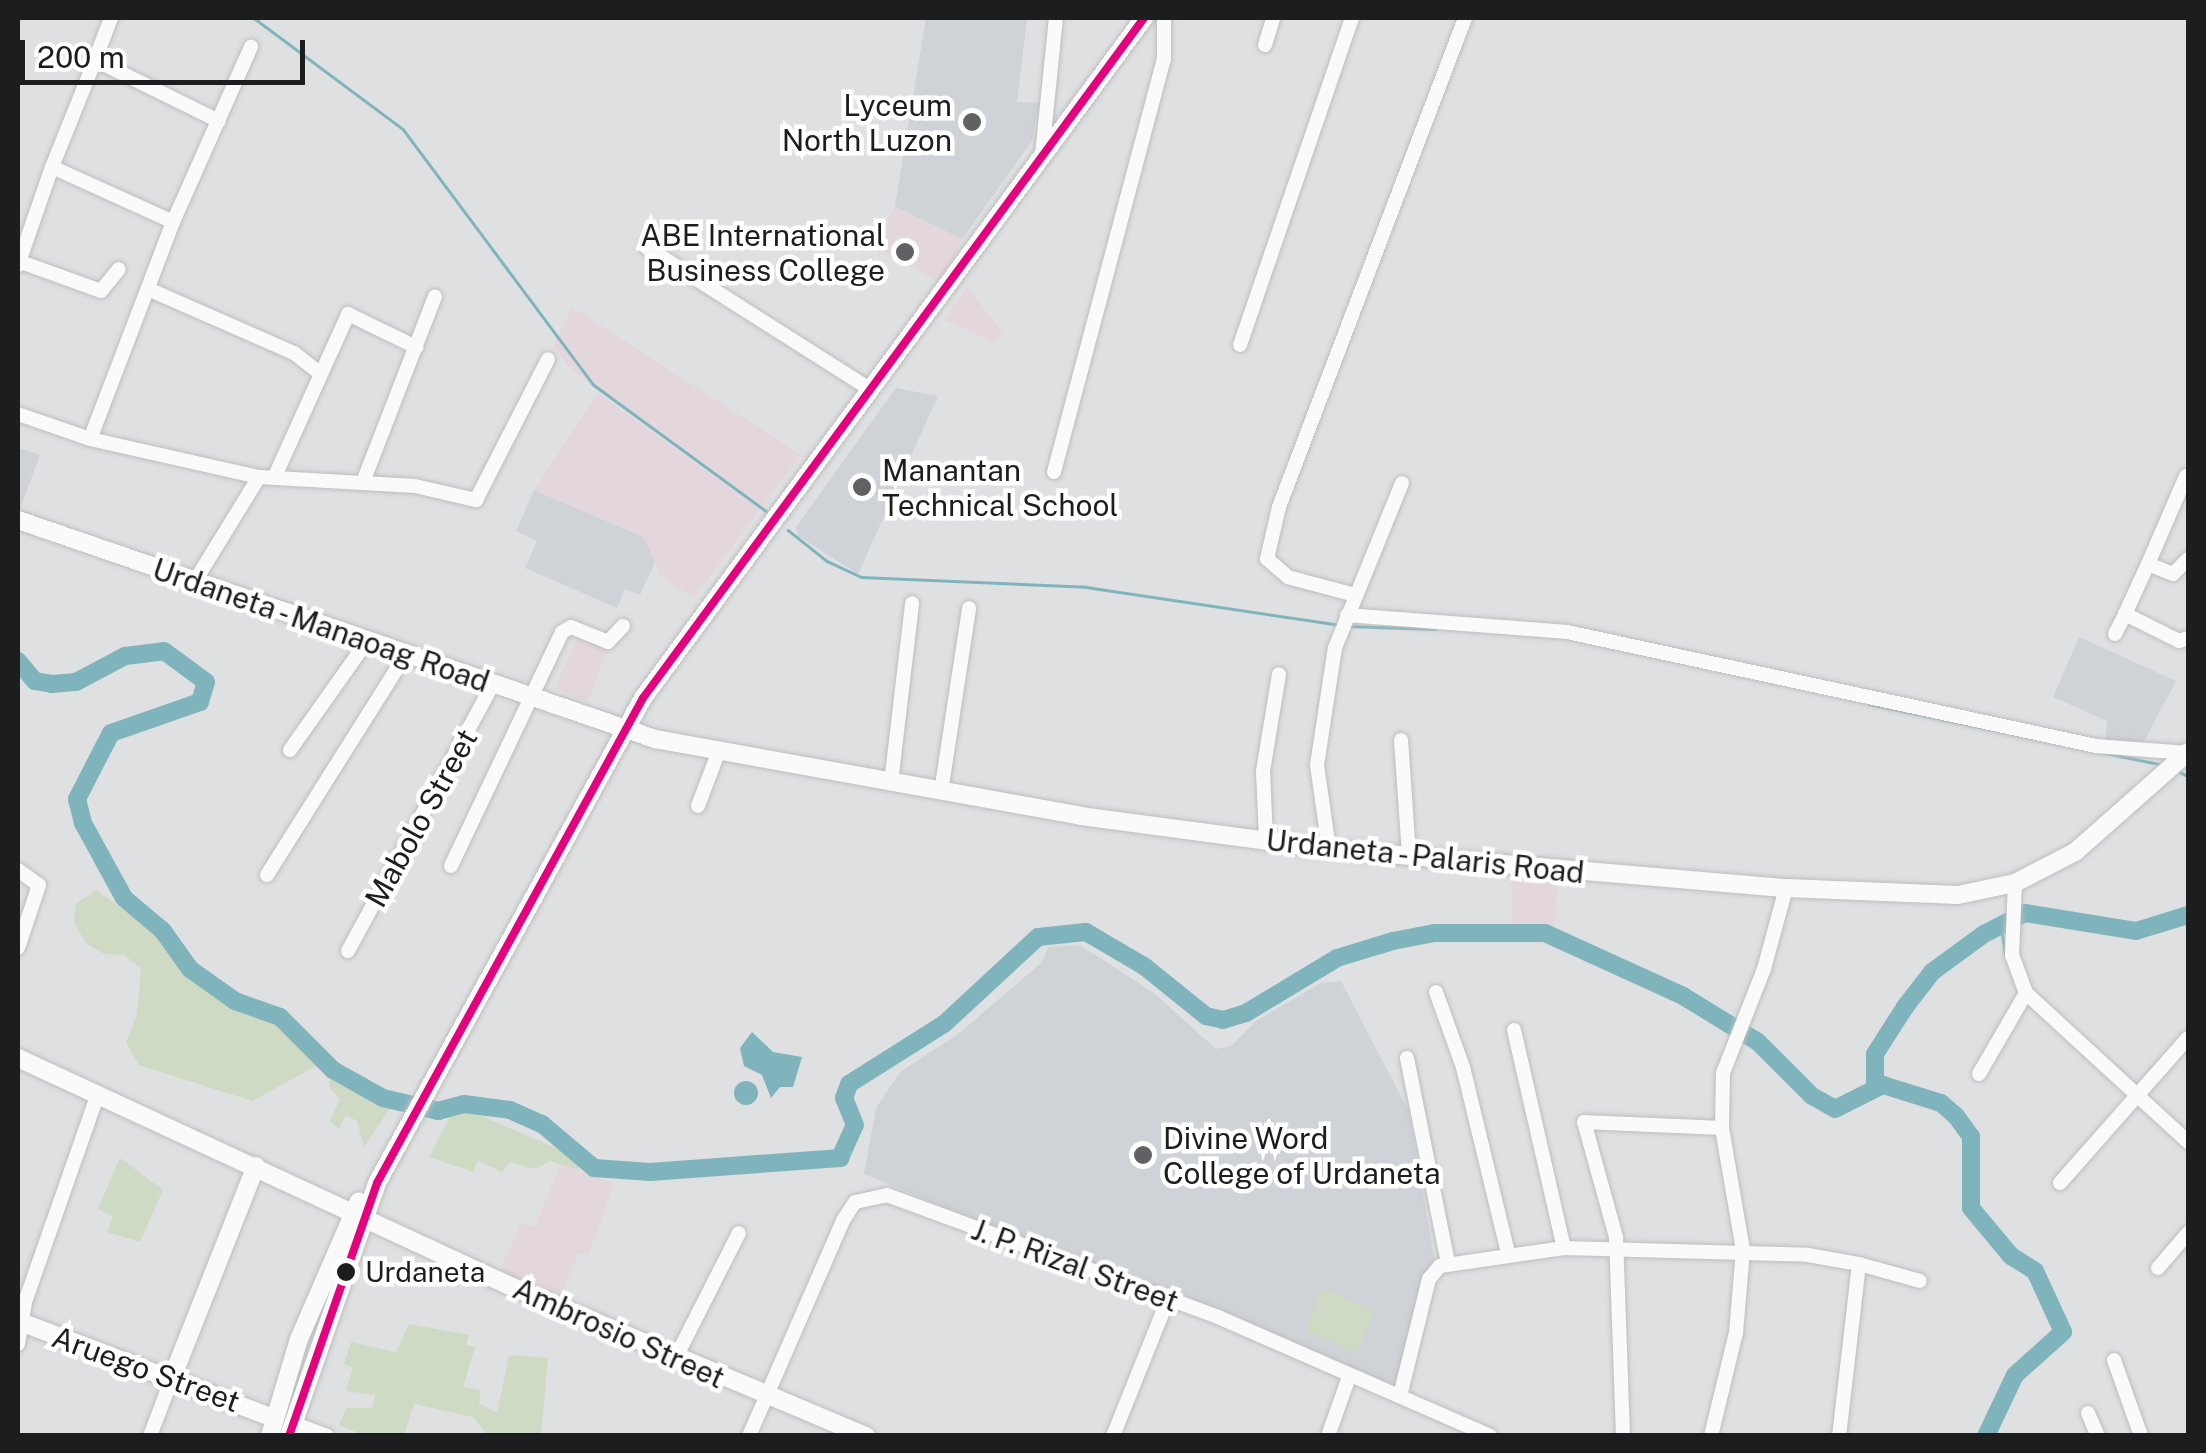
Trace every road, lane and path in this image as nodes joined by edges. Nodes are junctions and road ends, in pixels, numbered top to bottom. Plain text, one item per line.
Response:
1 (112, 18) edge
2 (1056, 18) edge
3 (1144, 18) edge
4 (1164, 18) edge
5 (1272, 18) edge
6 (1352, 18) edge
7 (1465, 18) edge
8 (1265, 45) dead end
9 (251, 47) dead end
10 (95, 60) junction
11 (219, 121) junction
12 (1042, 156) junction
13 (52, 167) junction
14 (174, 222) junction
15 (24, 226) edge
16 (646, 247) dead end
17 (18, 263) edge
18 (119, 269) dead end
19 (148, 289) junction
20 (436, 296) dead end
21 (1240, 345) dead end
22 (416, 347) junction
23 (548, 359) dead end
24 (318, 372) junction
25 (871, 390) junction
26 (18, 414) edge
27 (90, 439) junction
28 (1054, 472) dead end
29 (2188, 475) edge
30 (267, 477) junction
31 (363, 482) junction
32 (1402, 483) dead end
33 (18, 520) edge
34 (2188, 560) edge
35 (2148, 564) junction
36 (195, 581) junction
37 (1355, 595) junction
38 (912, 603) dead end
39 (970, 608) dead end
40 (2125, 614) junction
41 (1346, 618) junction
42 (623, 626) dead end
43 (2115, 634) dead end
44 (2188, 638) edge
45 (368, 640) junction
46 (408, 653) junction
47 (1279, 674) dead end
48 (492, 686) junction
49 (532, 700) junction
50 (624, 730) junction
51 (1401, 740) dead end
52 (290, 750) dead end
53 (718, 753) junction
54 (2185, 755) edge
55 (891, 783) junction
56 (941, 792) junction
57 (698, 806) dead end
58 (1266, 840) junction
59 (1328, 849) junction
60 (1409, 856) junction
61 (451, 866) dead end
62 (18, 870) edge
63 (267, 875) dead end
64 (2014, 883) junction
65 (1786, 888) junction
66 (18, 948) edge
67 (348, 951) dead end
68 (1436, 992) dead end
69 (2026, 993) junction
70 (1514, 1030) dead end
71 (2188, 1038) edge
72 (18, 1058) edge
73 (1406, 1058) dead end
74 (1979, 1074) dead end
75 (98, 1094) junction
76 (2138, 1098) junction
77 (1722, 1128) junction
78 (2188, 1142) edge
79 (253, 1174) junction
80 (2060, 1183) dead end
81 (351, 1209) junction
82 (738, 1233) dead end
83 (2188, 1233) edge
84 (1617, 1246) junction
85 (1564, 1248) junction
86 (1742, 1250) junction
87 (1508, 1253) junction
88 (1448, 1263) junction
89 (1859, 1264) junction
90 (2158, 1268) dead end
91 (1920, 1281) dead end
92 (1168, 1300) junction
93 (20, 1322) edge
94 (18, 1344) edge
95 (676, 1359) junction
96 (2114, 1360) dead end
97 (172, 1378) junction
98 (1350, 1378) junction
99 (763, 1395) junction
100 (1400, 1396) junction
101 (2088, 1413) dead end
102 (281, 1428) edge
103 (150, 1436) edge
104 (327, 1436) edge
105 (750, 1436) edge
106 (866, 1436) edge
107 (1113, 1436) edge
108 (1328, 1436) edge
109 (1490, 1436) edge
110 (1623, 1436) edge
111 (1711, 1436) edge
112 (1839, 1436) edge
113 (2098, 1436) edge
114 (2141, 1436) edge

1 - 10 street
2 - 12 street
3 - 12 main road
4 - 28 street
5 - 8 street
6 - 21 street
7 - 37 street
9 - 11 street
10 - 11 street
10 - 13 street
11 - 14 street
12 - 25 main road
13 - 14 street
13 - 15 street
14 - 19 street
15 - 17 street
16 - 25 street
17 - 18 street
19 - 24 street
19 - 27 street
20 - 22 street
22 - 24 street
22 - 31 street
23 - 31 street
24 - 30 street
25 - 50 main road
26 - 27 street
27 - 30 street
29 - 35 street
30 - 31 street
30 - 36 street
32 - 37 street
33 - 36 main road, Urdaneta - Manaoag Road
34 - 35 street
35 - 40 street
36 - 45 main road, Urdaneta - Manaoag Road
37 - 41 street
38 - 55 street
39 - 56 street
40 - 43 street
40 - 44 street
41 - 54 street
41 - 59 street
42 - 49 street
45 - 46 main road, Urdaneta - Manaoag Road
45 - 52 street
46 - 48 main road, Urdaneta - Manaoag Road
46 - 63 street
47 - 58 street
48 - 49 main road, Urdaneta - Manaoag Road
48 - 67 street, Mabolo Street
49 - 50 main road, Urdaneta - Manaoag Road
49 - 61 street
50 - 53 main road, Urdaneta - Palaris Road
50 - 81 main road
51 - 60 street
53 - 55 main road, Urdaneta - Palaris Road
53 - 57 street
54 - 64 main road, Urdaneta - Palaris Road
55 - 56 main road, Urdaneta - Palaris Road
56 - 58 main road, Urdaneta - Palaris Road
58 - 59 main road, Urdaneta - Palaris Road
59 - 60 main road, Urdaneta - Palaris Road
60 - 65 main road, Urdaneta - Palaris Road
62 - 66 street
64 - 65 main road, Urdaneta - Palaris Road
64 - 69 street
65 - 77 street
68 - 87 street
69 - 74 street
69 - 76 street
70 - 85 street
71 - 76 street
72 - 75 main road, Ambrosio Street
73 - 88 street
75 - 79 main road, Ambrosio Street
75 - 93 street
76 - 78 street
76 - 80 street
77 - 84 street
77 - 86 street
79 - 81 main road, Ambrosio Street
79 - 97 main road
81 - 95 main road, Ambrosio Street
81 - 102 main road
82 - 95 street
83 - 90 street
84 - 85 street
84 - 86 street
84 - 110 street
85 - 87 street
86 - 89 street
86 - 111 street
87 - 88 street
88 - 100 street
89 - 91 street
89 - 112 street
92 - 98 street, J. P. Rizal Street
92 - 99 street, J. P. Rizal Street
92 - 107 street
93 - 94 street
93 - 97 main road, Aruego Street
95 - 99 main road, Ambrosio Street
96 - 114 street
97 - 102 main road, Aruego Street
97 - 103 street
98 - 100 street, J. P. Rizal Street
98 - 108 street
99 - 105 street
99 - 106 main road, Ambrosio Street
100 - 109 street, J. P. Rizal Street
101 - 113 street
102 - 104 street

